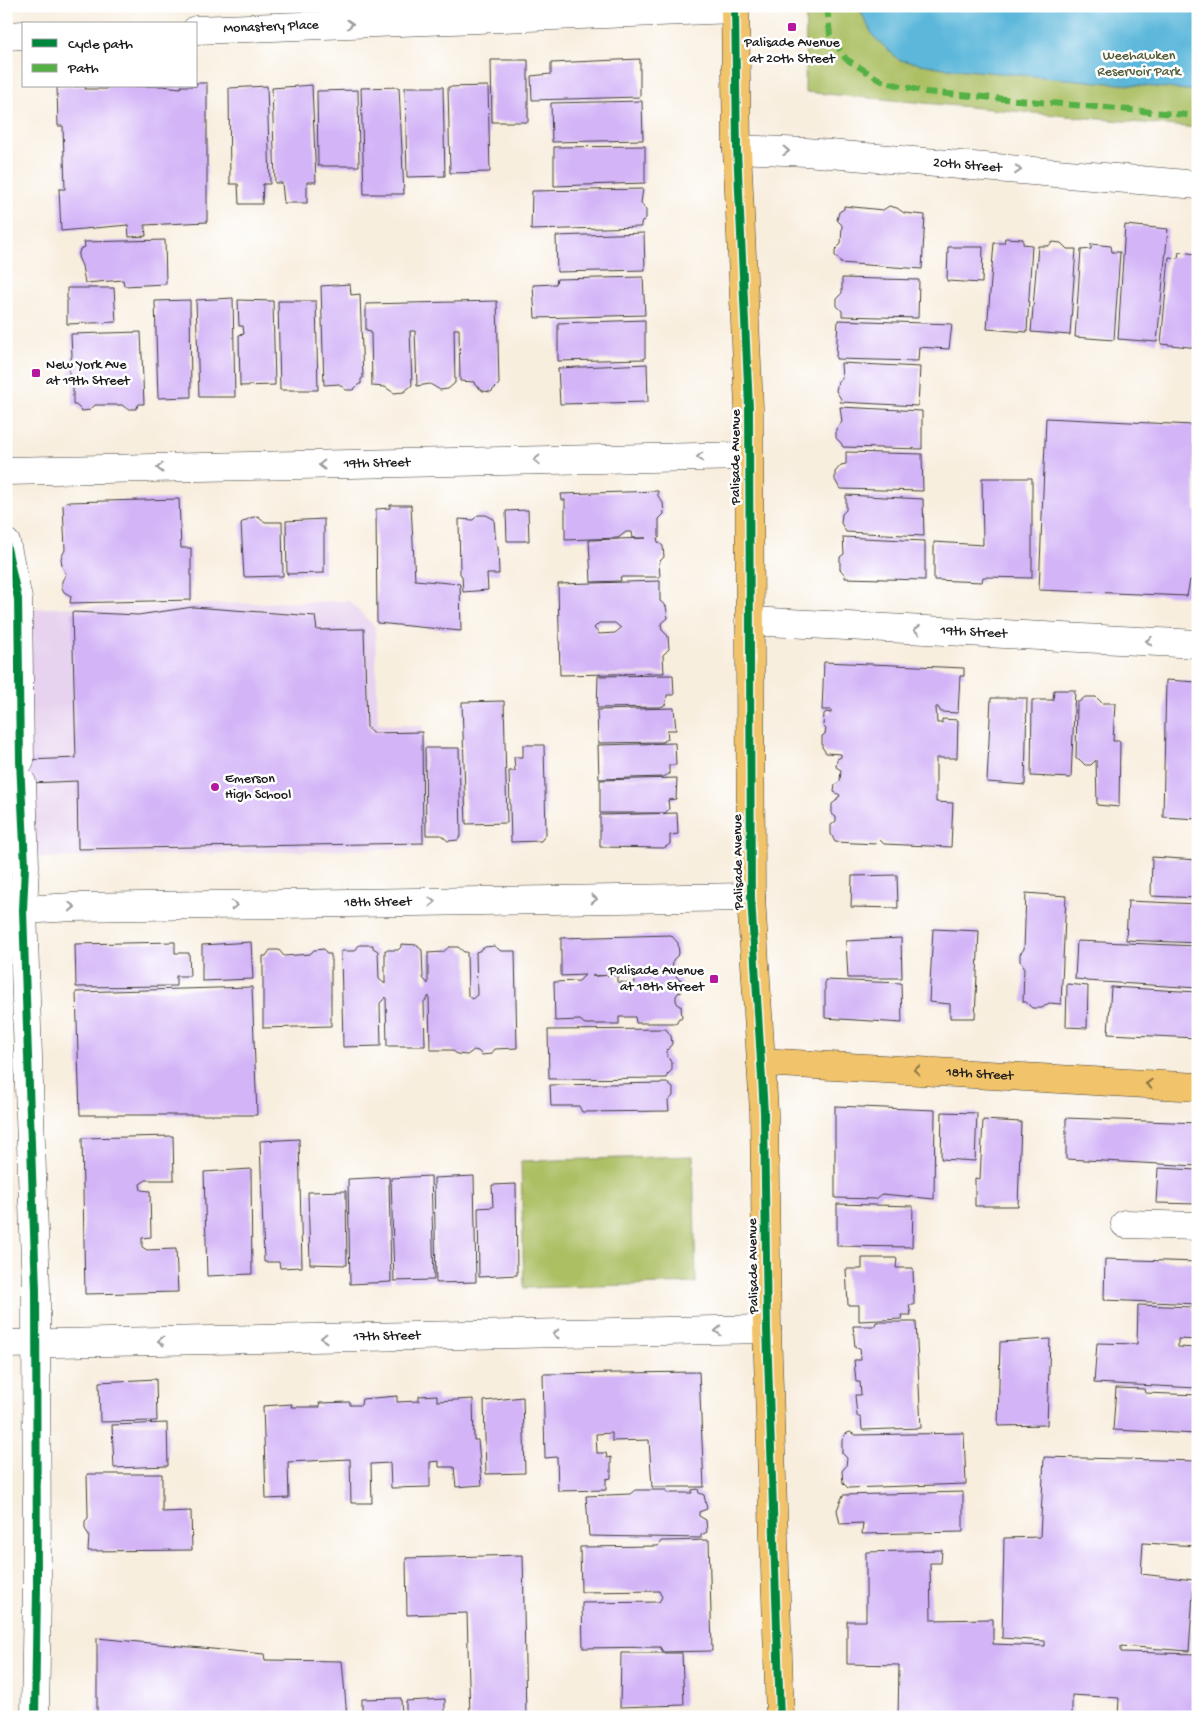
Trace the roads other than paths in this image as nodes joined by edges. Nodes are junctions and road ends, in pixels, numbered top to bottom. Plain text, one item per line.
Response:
1 (735, 8) edge
2 (240, 17) edge
3 (198, 29) edge
4 (22, 35) edge
5 (6, 36) edge
6 (737, 149) junction
7 (1198, 185) edge
8 (748, 456) junction
9 (6, 471) edge
10 (6, 543) edge
11 (749, 621) junction
12 (1198, 644) edge
13 (751, 897) junction
14 (15, 911) edge
15 (761, 1062) junction
16 (1198, 1087) edge
17 (1125, 1224) dead end
18 (1198, 1226) edge
19 (767, 1329) junction
20 (36, 1343) junction
21 (6, 1344) edge
22 (35, 1717) edge
23 (780, 1717) edge

2 -> 1 street, Monastery Place
1 - 6 main road, Palisade Avenue
2 - 3 street, Monastery Place
4 - 5 street
6 -> 7 street, 20th Street
6 - 8 main road, Palisade Avenue
8 -> 9 street, 19th Street
8 - 11 main road, Palisade Avenue
10 - 14 street
12 -> 11 street, 19th Street
11 - 13 main road, Palisade Avenue
14 -> 13 street, 18th Street
13 - 15 main road, Palisade Avenue
14 - 20 street
16 -> 15 main road, 18th Street
15 - 19 main road, Palisade Avenue
17 - 18 street
19 -> 20 street, 17th Street
19 - 23 main road, Palisade Avenue
20 - 21 street, 17th Street
20 - 22 street

